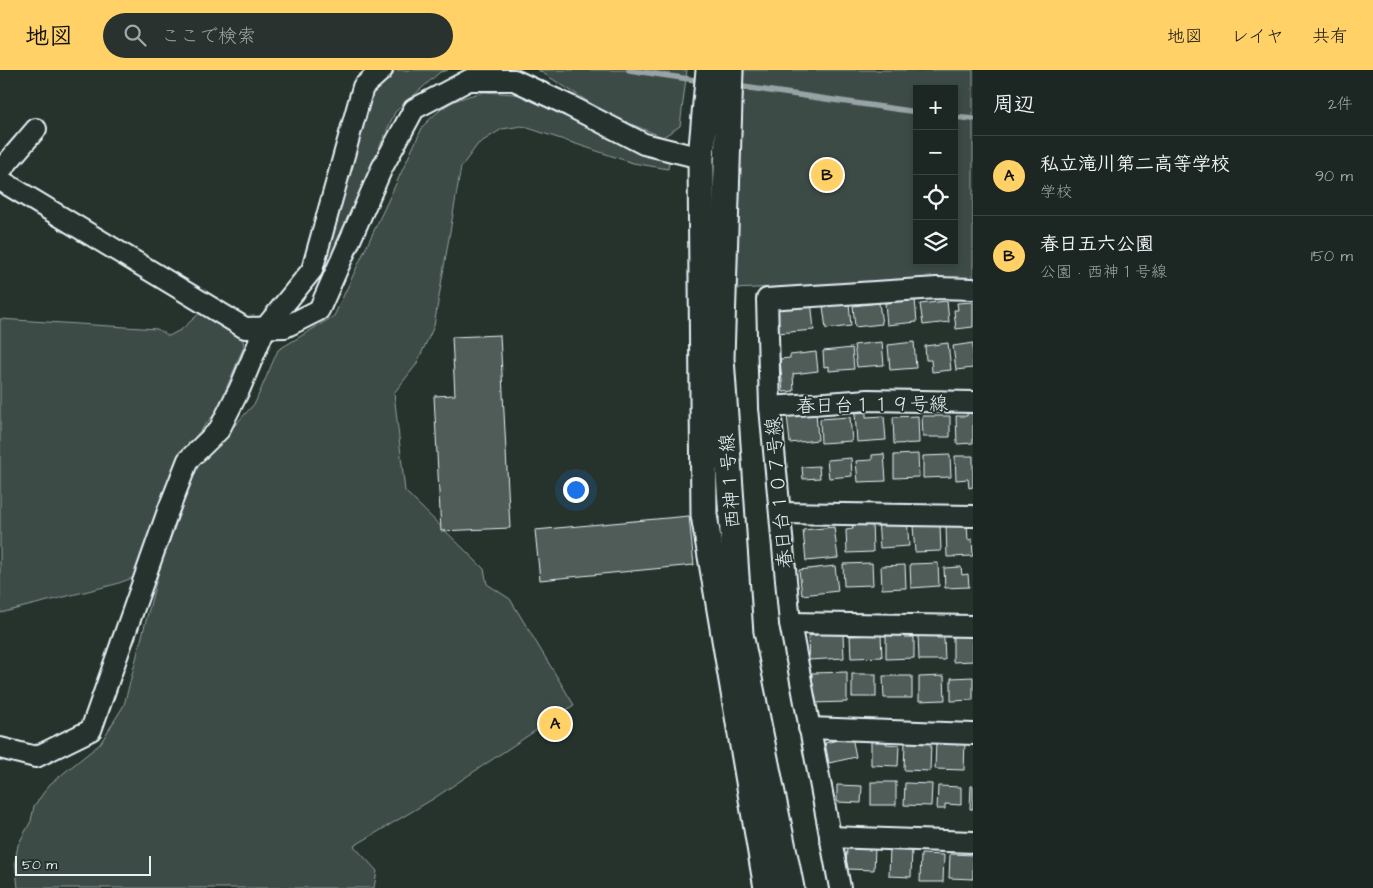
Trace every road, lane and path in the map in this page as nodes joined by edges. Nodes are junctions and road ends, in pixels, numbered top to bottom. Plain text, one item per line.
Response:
1 (382, 70) edge
2 (709, 70) edge
3 (730, 70) edge
4 (36, 129) dead end
5 (701, 158) junction
6 (0, 171) edge
7 (0, 180) edge
8 (973, 289) edge
9 (265, 328) junction
10 (973, 402) edge
11 (770, 407) junction
12 (780, 513) junction
13 (973, 516) edge
14 (790, 623) junction
15 (973, 626) edge
16 (809, 728) junction
17 (973, 734) edge
18 (0, 748) edge
19 (830, 837) junction
20 (973, 842) edge
21 (767, 888) edge
22 (791, 888) edge
23 (840, 888) edge

1 - 9 street
2 - 5 street, 西神１号線
3 - 22 street, 西神１号線
4 - 6 street
5 - 9 street
5 - 21 street, 西神１号線
7 - 9 street
8 - 11 street, 春日台１０７号線
9 - 18 street
10 - 11 street, 春日台１１９号線
11 - 12 street, 春日台１０７号線
12 - 13 street
12 - 14 street, 春日台１０７号線
14 - 15 street
14 - 16 street, 春日台１０７号線
16 - 17 street
16 - 19 street, 春日台１０７号線
19 - 20 street
19 - 23 street, 春日台１０７号線

